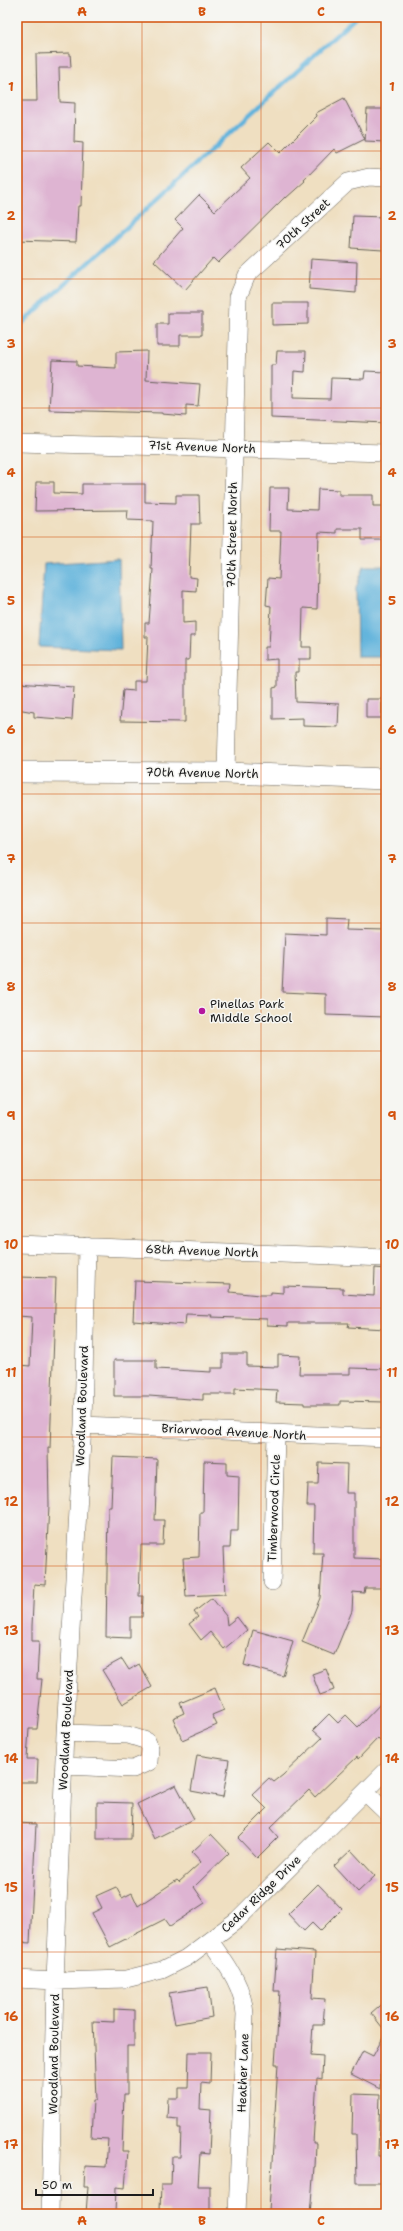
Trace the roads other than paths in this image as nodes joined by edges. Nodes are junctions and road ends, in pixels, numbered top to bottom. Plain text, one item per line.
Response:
1 (386, 178) edge
2 (238, 297) joint
3 (17, 443) edge
4 (234, 448) junction
5 (386, 453) edge
6 (17, 772) edge
7 (226, 773) junction
8 (386, 779) edge
9 (17, 1244) edge
10 (87, 1246) junction
11 (386, 1258) edge
12 (83, 1425) junction
13 (276, 1434) junction
14 (386, 1438) edge
15 (272, 1582) dead end
16 (65, 1734) junction
17 (64, 1766) junction
18 (386, 1770) edge
19 (365, 1792) junction
20 (386, 1812) edge
21 (210, 1941) junction
22 (17, 1979) edge
23 (55, 1981) junction
24 (50, 2214) edge
25 (237, 2214) edge

1 - 2 street, 70th Street
2 - 4 street, 70th Street North
3 - 4 street, 71st Avenue North
4 - 5 street, 71st Avenue North
4 - 7 street, 70th Street North
6 - 7 street, 70th Avenue North
7 - 8 street, 70th Avenue North
9 - 10 street, 68th Avenue North
10 - 11 street, 68th Avenue North
10 - 12 street, Woodland Boulevard
12 - 13 street, Briarwood Avenue North
12 - 16 street, Woodland Boulevard
13 - 14 street, Briarwood Avenue North
13 - 15 street, Timberwood Circle
16 - 17 street, Woodland Boulevard
16 - 17 street
17 - 23 street, Woodland Boulevard
18 - 19 street, Cedar Ridge Drive
19 - 20 street
19 - 21 street, Cedar Ridge Drive
21 - 23 street, Cedar Ridge Drive
21 - 25 street, Heather Lane
22 - 23 street, Cedar Ridge Drive
23 - 24 street, Woodland Boulevard

